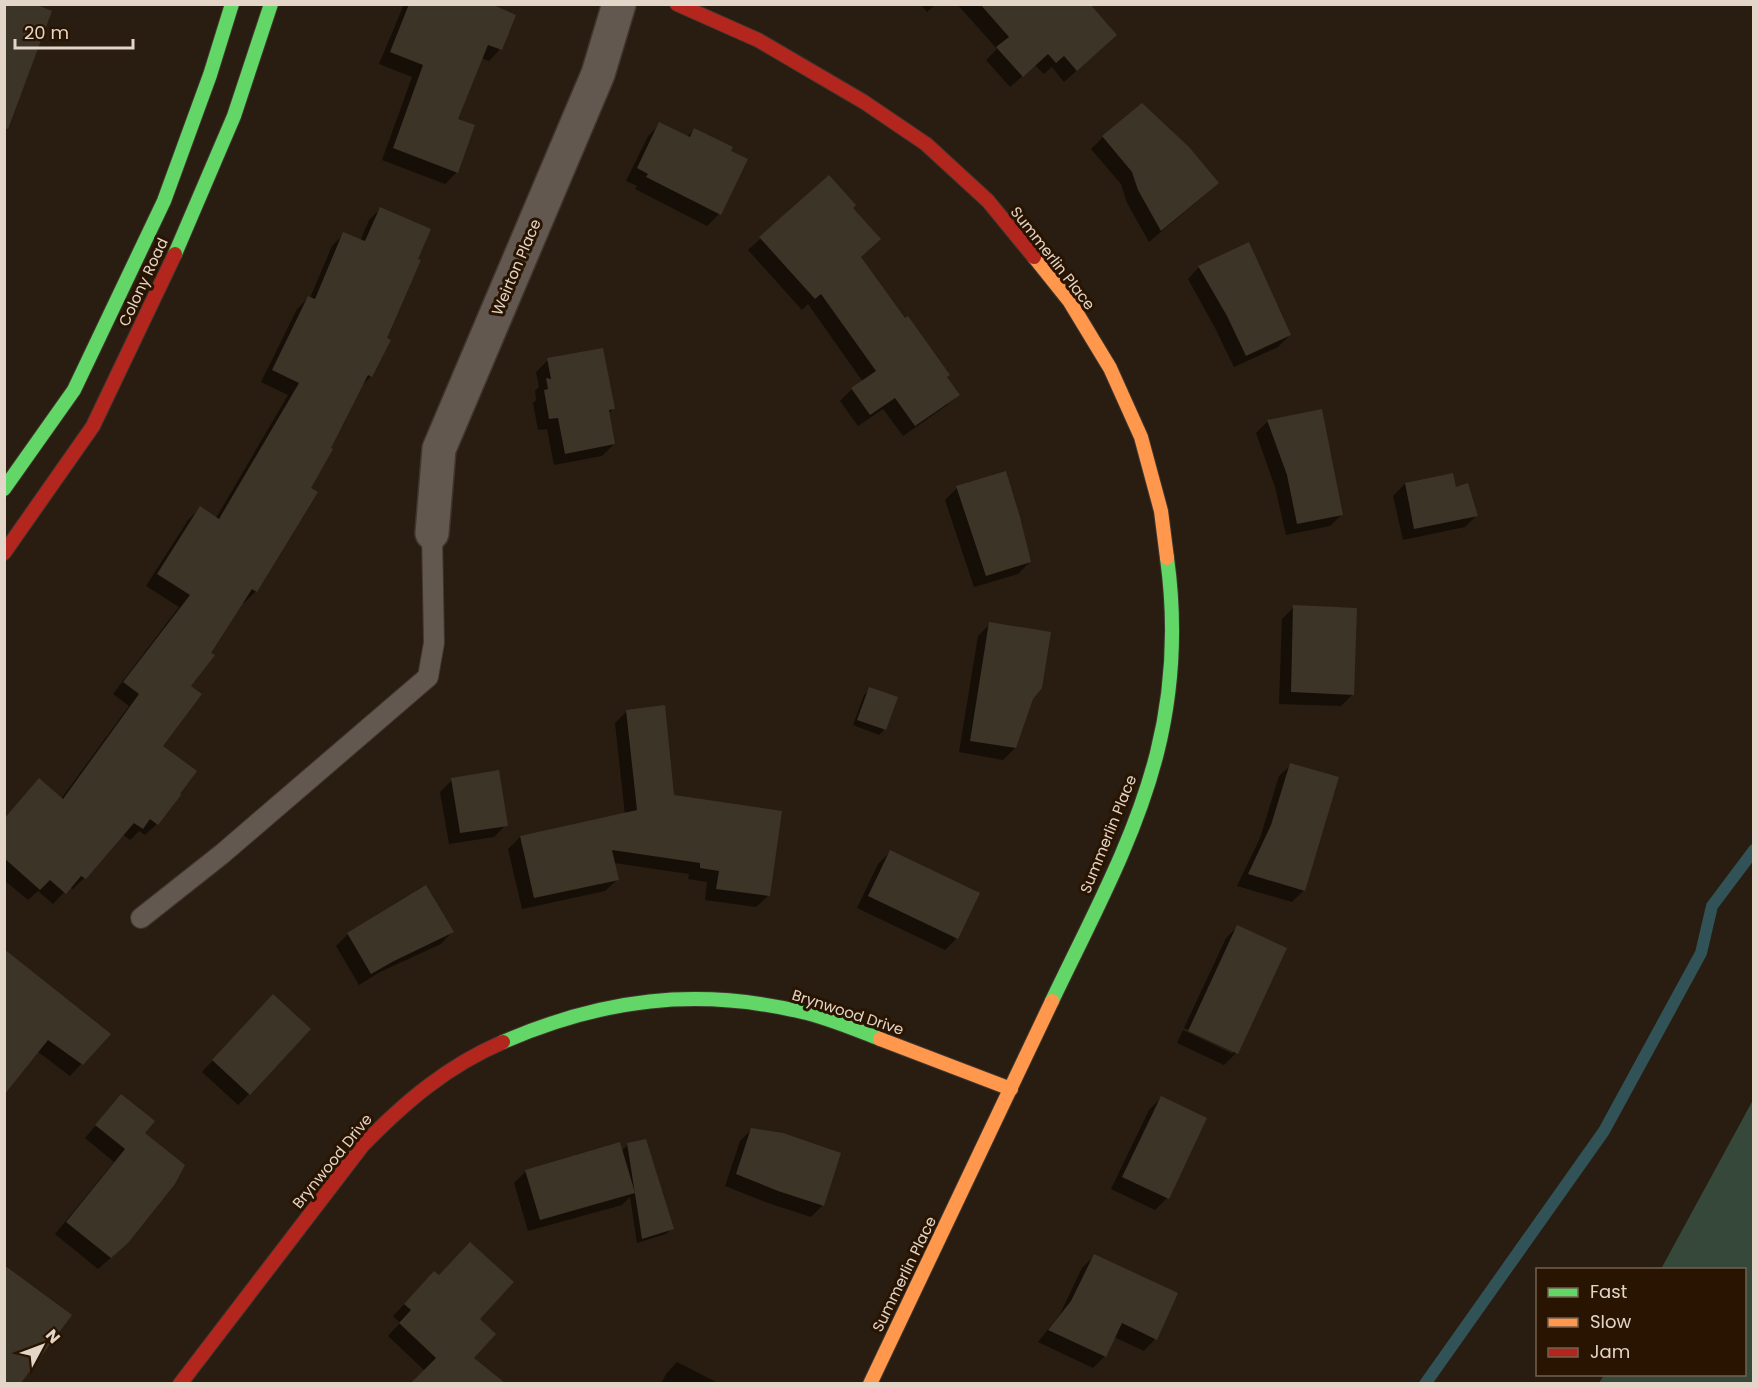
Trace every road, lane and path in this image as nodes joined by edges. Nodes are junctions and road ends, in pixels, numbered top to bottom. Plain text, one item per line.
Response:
1 (232, 4) edge
2 (271, 4) edge
3 (619, 4) edge
4 (677, 4) edge
5 (4, 489) edge
6 (432, 533) joint
7 (4, 553) edge
8 (141, 918) dead end
9 (1011, 1089) junction
10 (180, 1383) edge
11 (870, 1383) edge

1 - 5 street, Colony Road
2 - 7 street, Colony Road
3 - 6 street, Weirton Place
4 - 9 street, Summerlin Place
6 - 8 lane
9 - 10 street, Brynwood Drive
9 - 11 street, Summerlin Place

